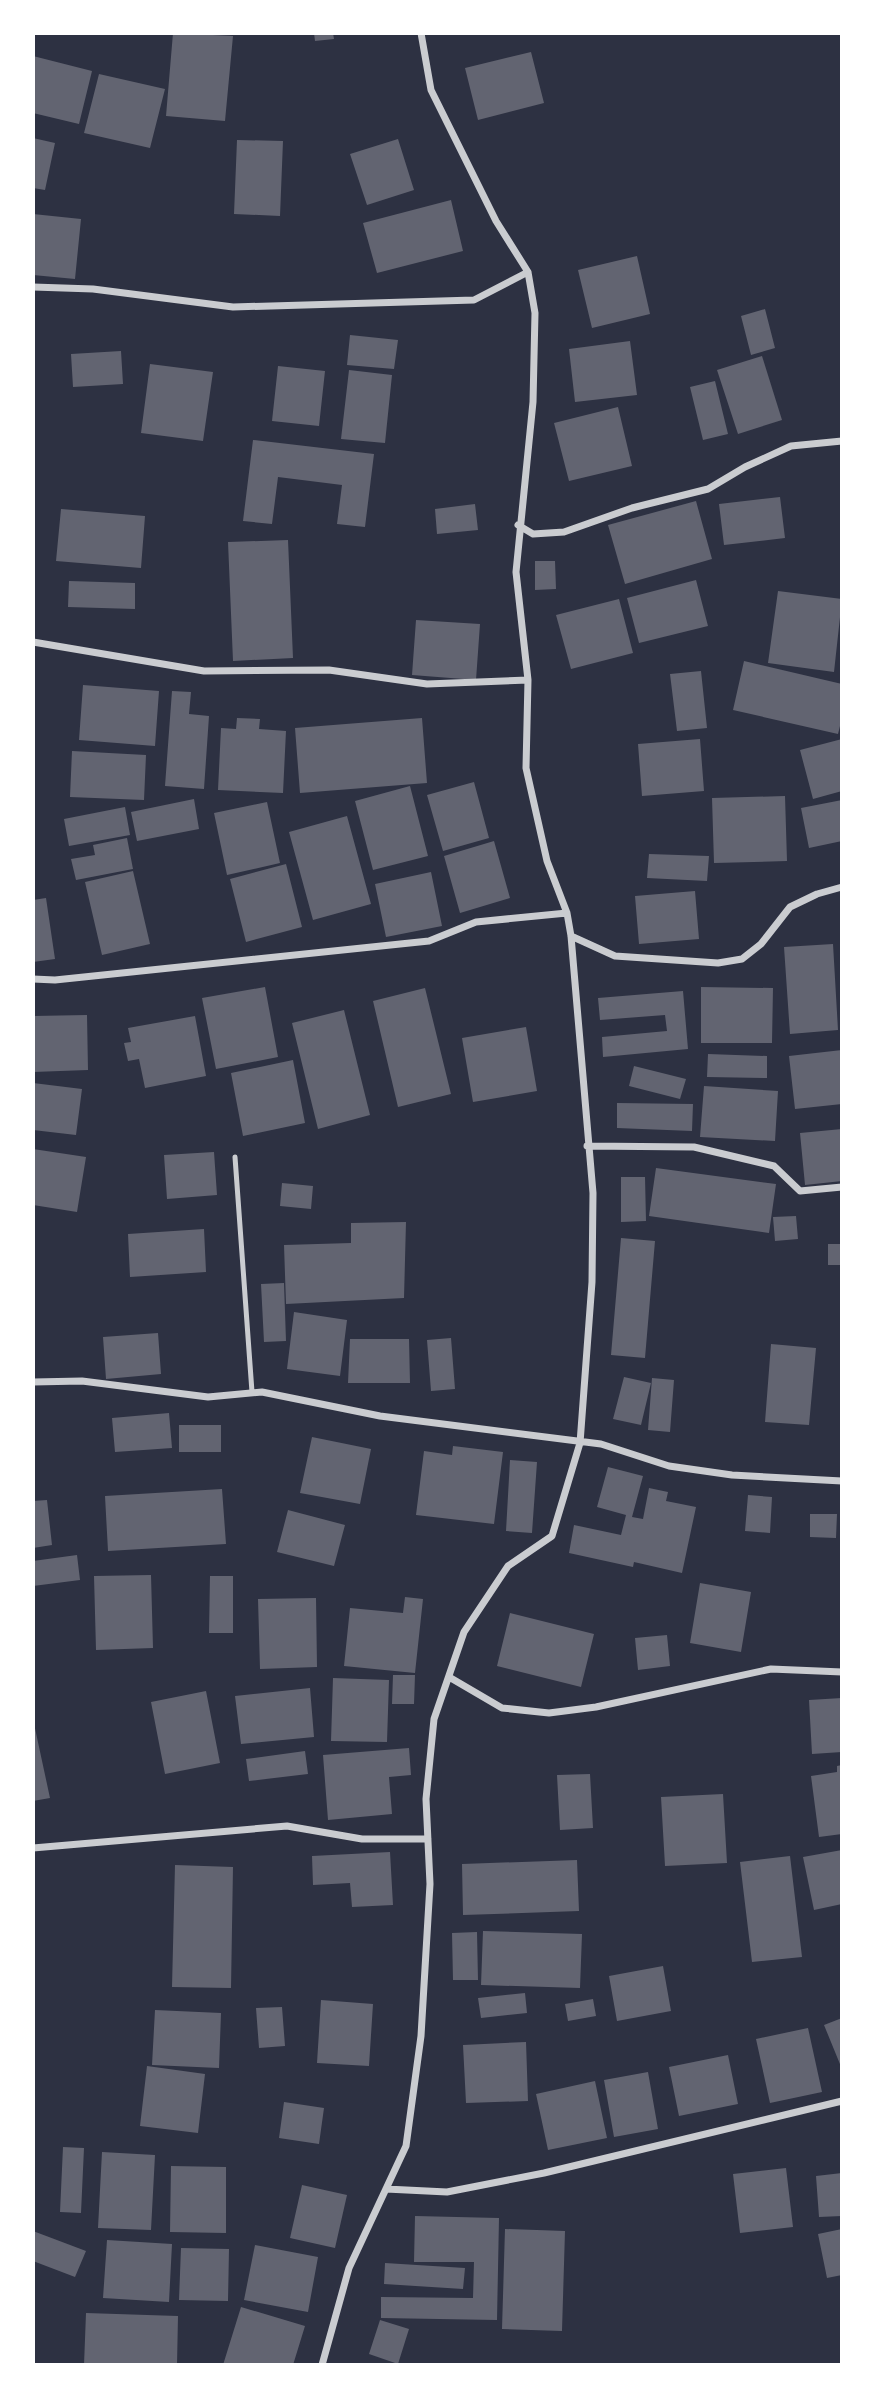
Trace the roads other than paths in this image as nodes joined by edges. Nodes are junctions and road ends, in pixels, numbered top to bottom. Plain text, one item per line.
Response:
1 (421, 33) edge
2 (528, 272) junction
3 (33, 287) edge
4 (842, 441) edge
5 (519, 525) junction
6 (33, 642) edge
7 (528, 680) junction
8 (842, 887) edge
9 (567, 913) junction
10 (571, 936) junction
11 (33, 979) edge
12 (587, 1146) junction
13 (235, 1157) dead end
14 (842, 1186) edge
15 (33, 1382) edge
16 (253, 1392) junction
17 (580, 1443) junction
18 (842, 1481) edge
19 (842, 1672) edge
20 (449, 1676) junction
21 (428, 1839) junction
22 (33, 1848) edge
23 (842, 2101) edge
24 (386, 2189) junction
25 (322, 2365) edge

1 - 2 street
2 - 3 street
2 - 5 street
4 - 5 street
5 - 7 street
6 - 7 street
7 - 9 street
8 - 10 street
9 - 10 street
9 - 11 street
10 - 12 street
12 - 14 street
12 - 17 street
13 - 16 lane
15 - 16 street
16 - 17 street
17 - 18 street
17 - 20 street
19 - 20 street
20 - 21 street
21 - 22 street
21 - 24 street
23 - 24 street
24 - 25 street

